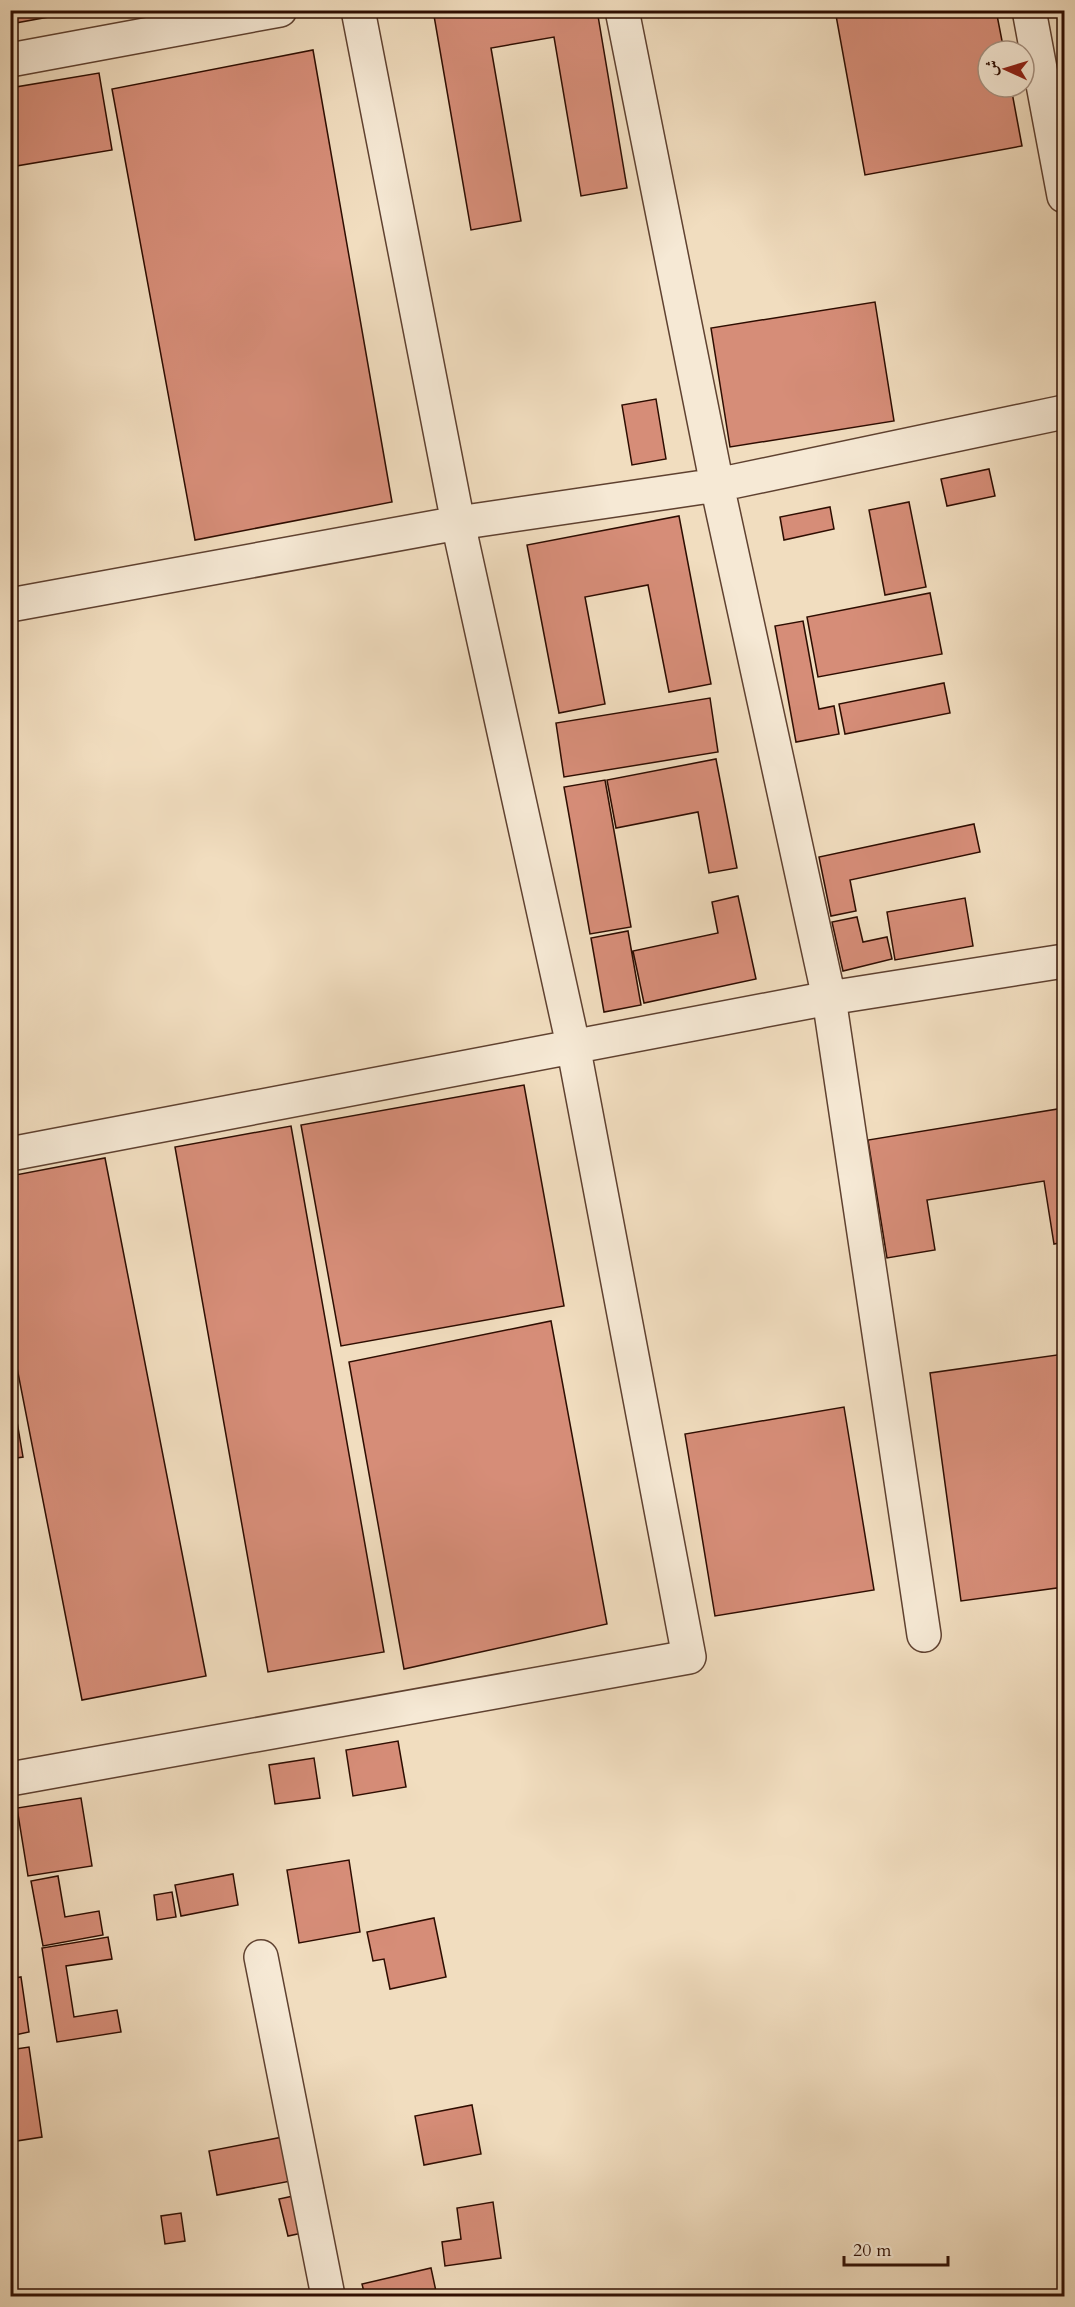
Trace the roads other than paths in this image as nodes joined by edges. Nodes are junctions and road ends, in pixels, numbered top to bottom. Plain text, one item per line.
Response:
1 (280, 10) edge
2 (358, 10) edge
3 (622, 10) edge
4 (1029, 10) edge
5 (10, 60) edge
6 (1065, 196) edge
7 (1065, 412) edge
8 (717, 485) junction
9 (459, 523) junction
10 (10, 605) edge
11 (1065, 961) edge
12 (829, 998) junction
13 (573, 1045) junction
14 (10, 1154) edge
15 (924, 1635) dead end
16 (10, 1779) edge
17 (261, 1957) dead end
18 (328, 2296) edge

1 - 5 street
2 - 9 street
3 - 8 street
4 - 6 street
7 - 8 street
8 - 9 street
8 - 12 street
9 - 10 street
9 - 13 street
11 - 12 street
12 - 13 street
12 - 15 street
13 - 14 street
13 - 16 street
17 - 18 street

